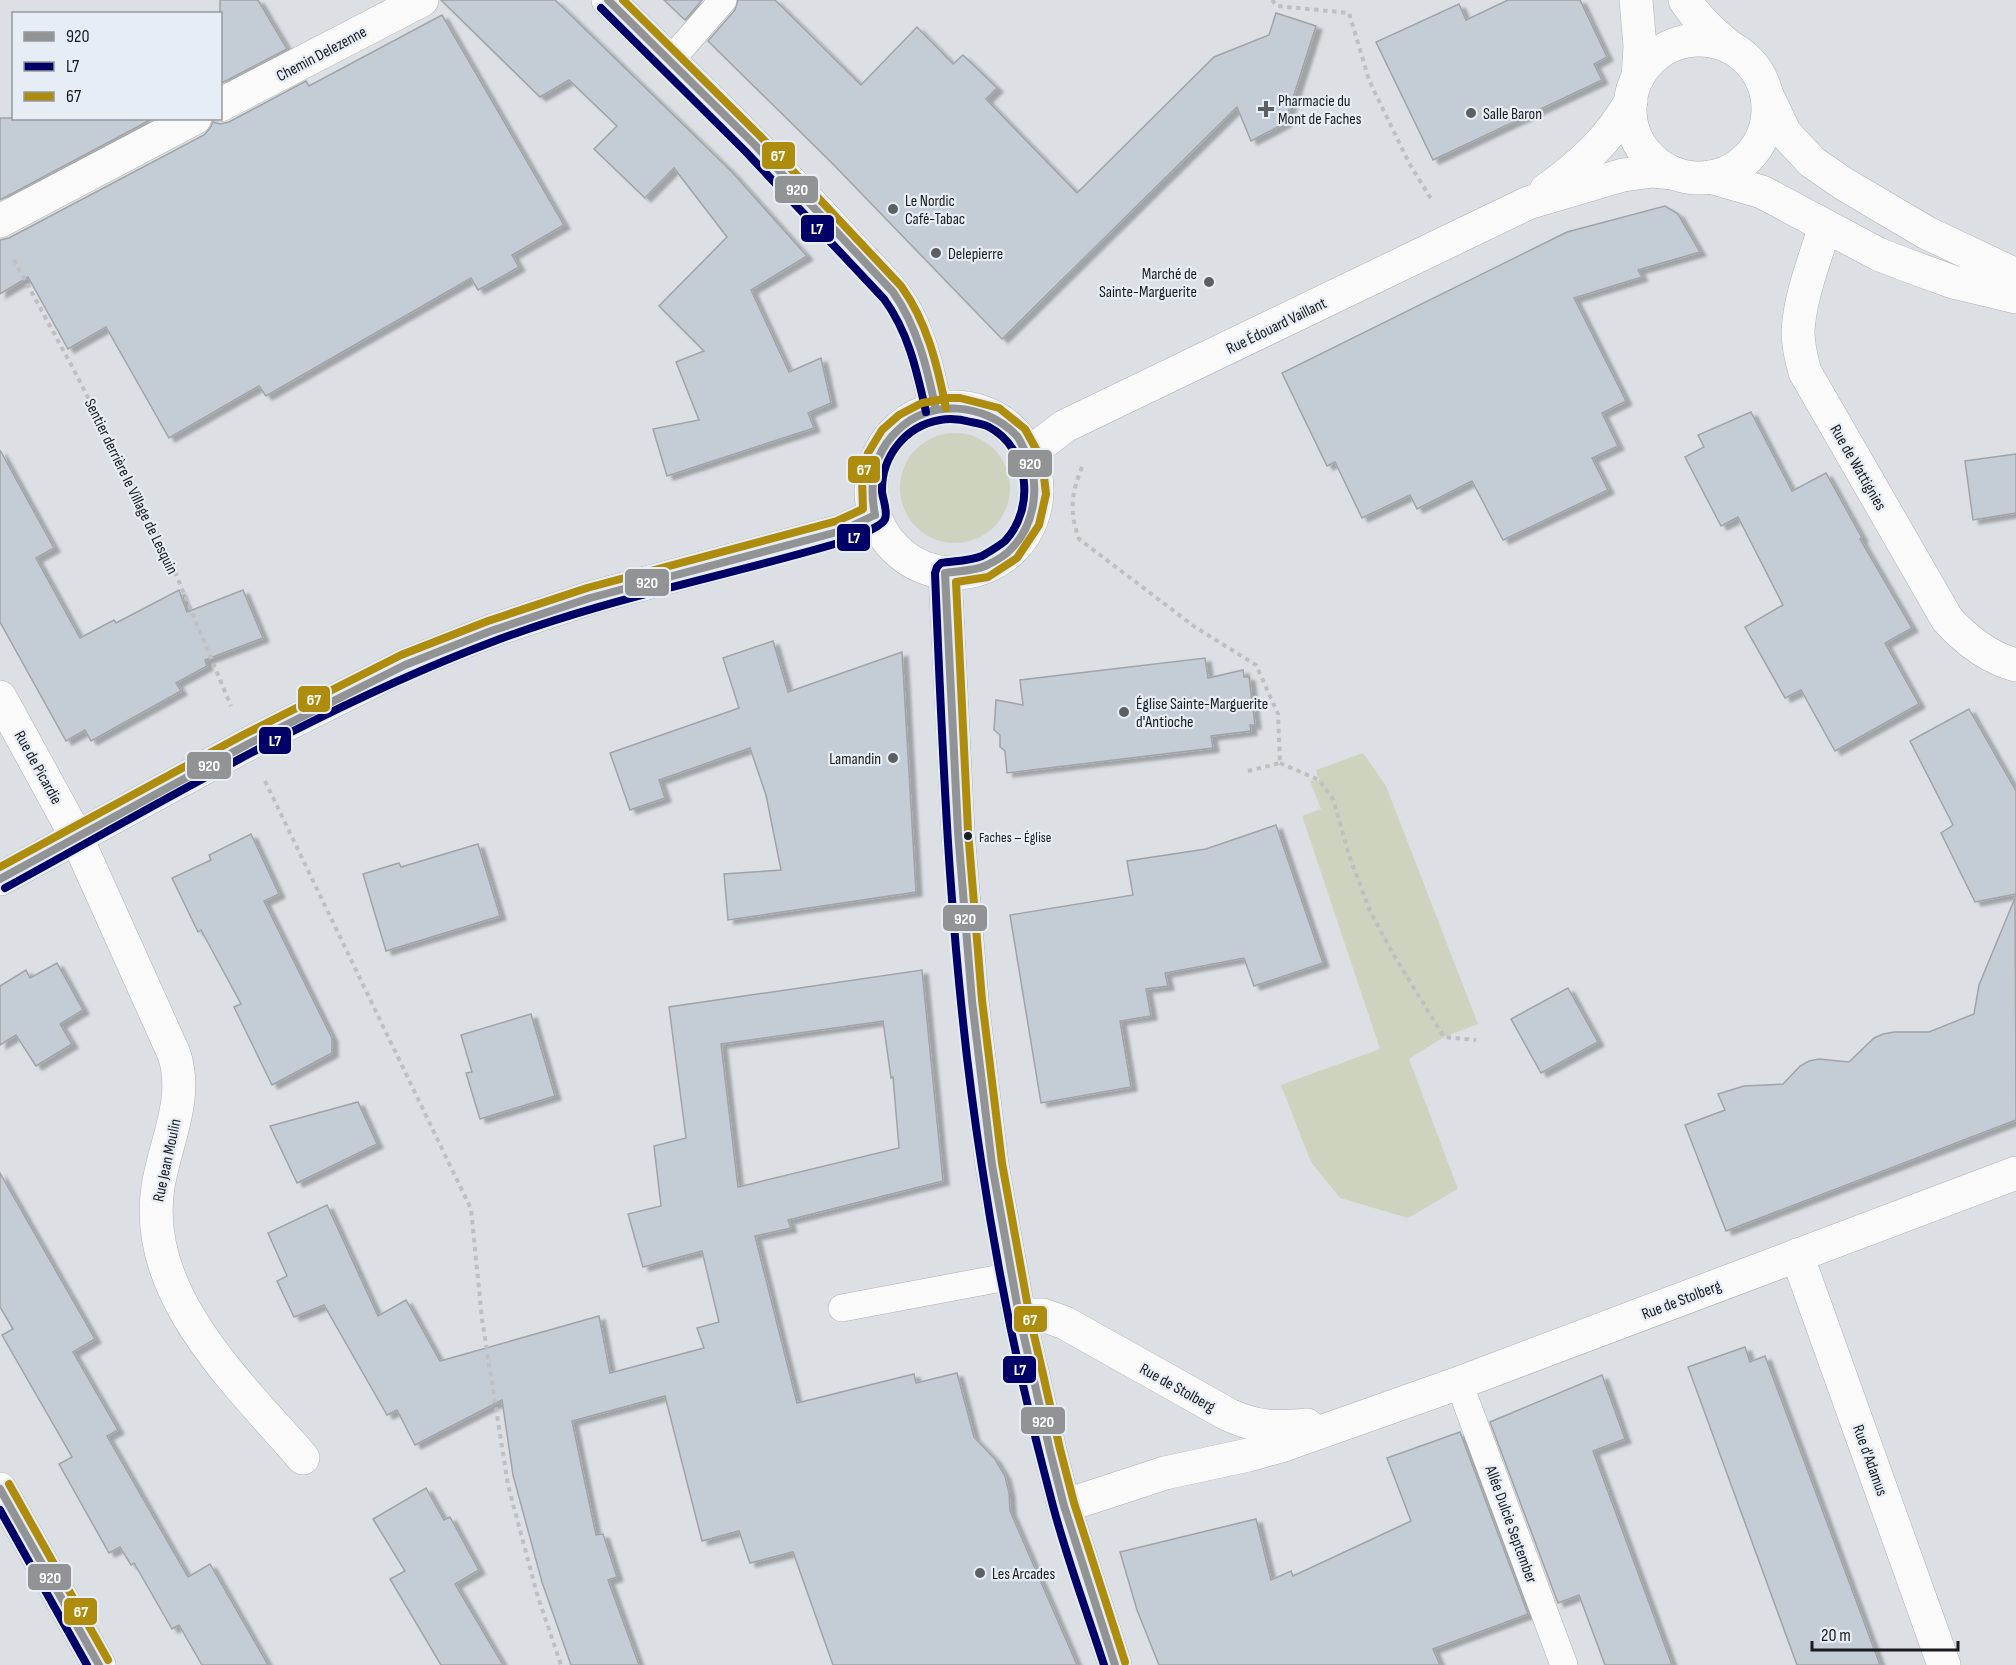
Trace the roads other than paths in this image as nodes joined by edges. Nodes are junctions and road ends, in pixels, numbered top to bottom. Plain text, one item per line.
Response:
1 (422, 0) edge
2 (608, 0) edge
3 (723, 0) edge
4 (1636, 0) edge
5 (1685, 0) edge
6 (1737, 51) junction
7 (670, 61) junction
8 (1634, 89) junction
9 (1766, 92) junction
10 (222, 104) edge
11 (191, 120) edge
12 (1673, 173) junction
13 (1710, 177) junction
14 (1528, 203) junction
15 (0, 221) edge
16 (1826, 226) junction
17 (2016, 275) edge
18 (2016, 297) edge
19 (936, 410) junction
20 (1028, 454) junction
21 (875, 515) junction
22 (945, 573) junction
23 (2016, 665) edge
24 (0, 697) edge
25 (76, 836) junction
26 (0, 879) edge
27 (2016, 1173) edge
28 (1797, 1255) junction
29 (1012, 1275) junction
30 (842, 1308) dead end
31 (1019, 1315) junction
32 (1459, 1383) junction
33 (1345, 1423) junction
34 (303, 1458) dead end
35 (0, 1489) edge
36 (1064, 1506) junction
37 (99, 1665) edge
38 (1115, 1665) edge
39 (1564, 1665) edge
40 (1944, 1665) edge

1 - 10 street, Chemin Delezenne
2 - 7 street
3 - 7 lane
4 - 8 street, Rue Édouard Vaillant
5 - 6 street
6 - 8 street
6 - 9 street
7 - 19 street
8 - 12 street
8 - 14 street, Rue Édouard Vaillant
9 - 13 street
9 - 17 street
11 - 15 street
12 - 13 street
12 - 14 street, Rue Édouard Vaillant
13 - 16 street
14 - 20 street, Rue Édouard Vaillant
16 - 18 street
16 - 23 street, Rue de Wattignies
19 - 20 street
19 - 21 street
20 - 22 street
21 - 22 street
21 - 25 street
22 - 29 street
24 - 25 street, Rue de Picardie
25 - 26 street
25 - 34 street, Rue Jean Moulin
27 - 28 street, Rue de Stolberg
28 - 32 street, Rue de Stolberg
28 - 40 street, Rue d'Adamus
29 - 30 lane
29 - 31 street
31 - 33 street, Rue de Stolberg
31 - 36 street
32 - 33 street, Rue de Stolberg
32 - 39 lane, Allée Dulcie September
33 - 36 street, Rue de Stolberg
35 - 37 street
36 - 38 street

